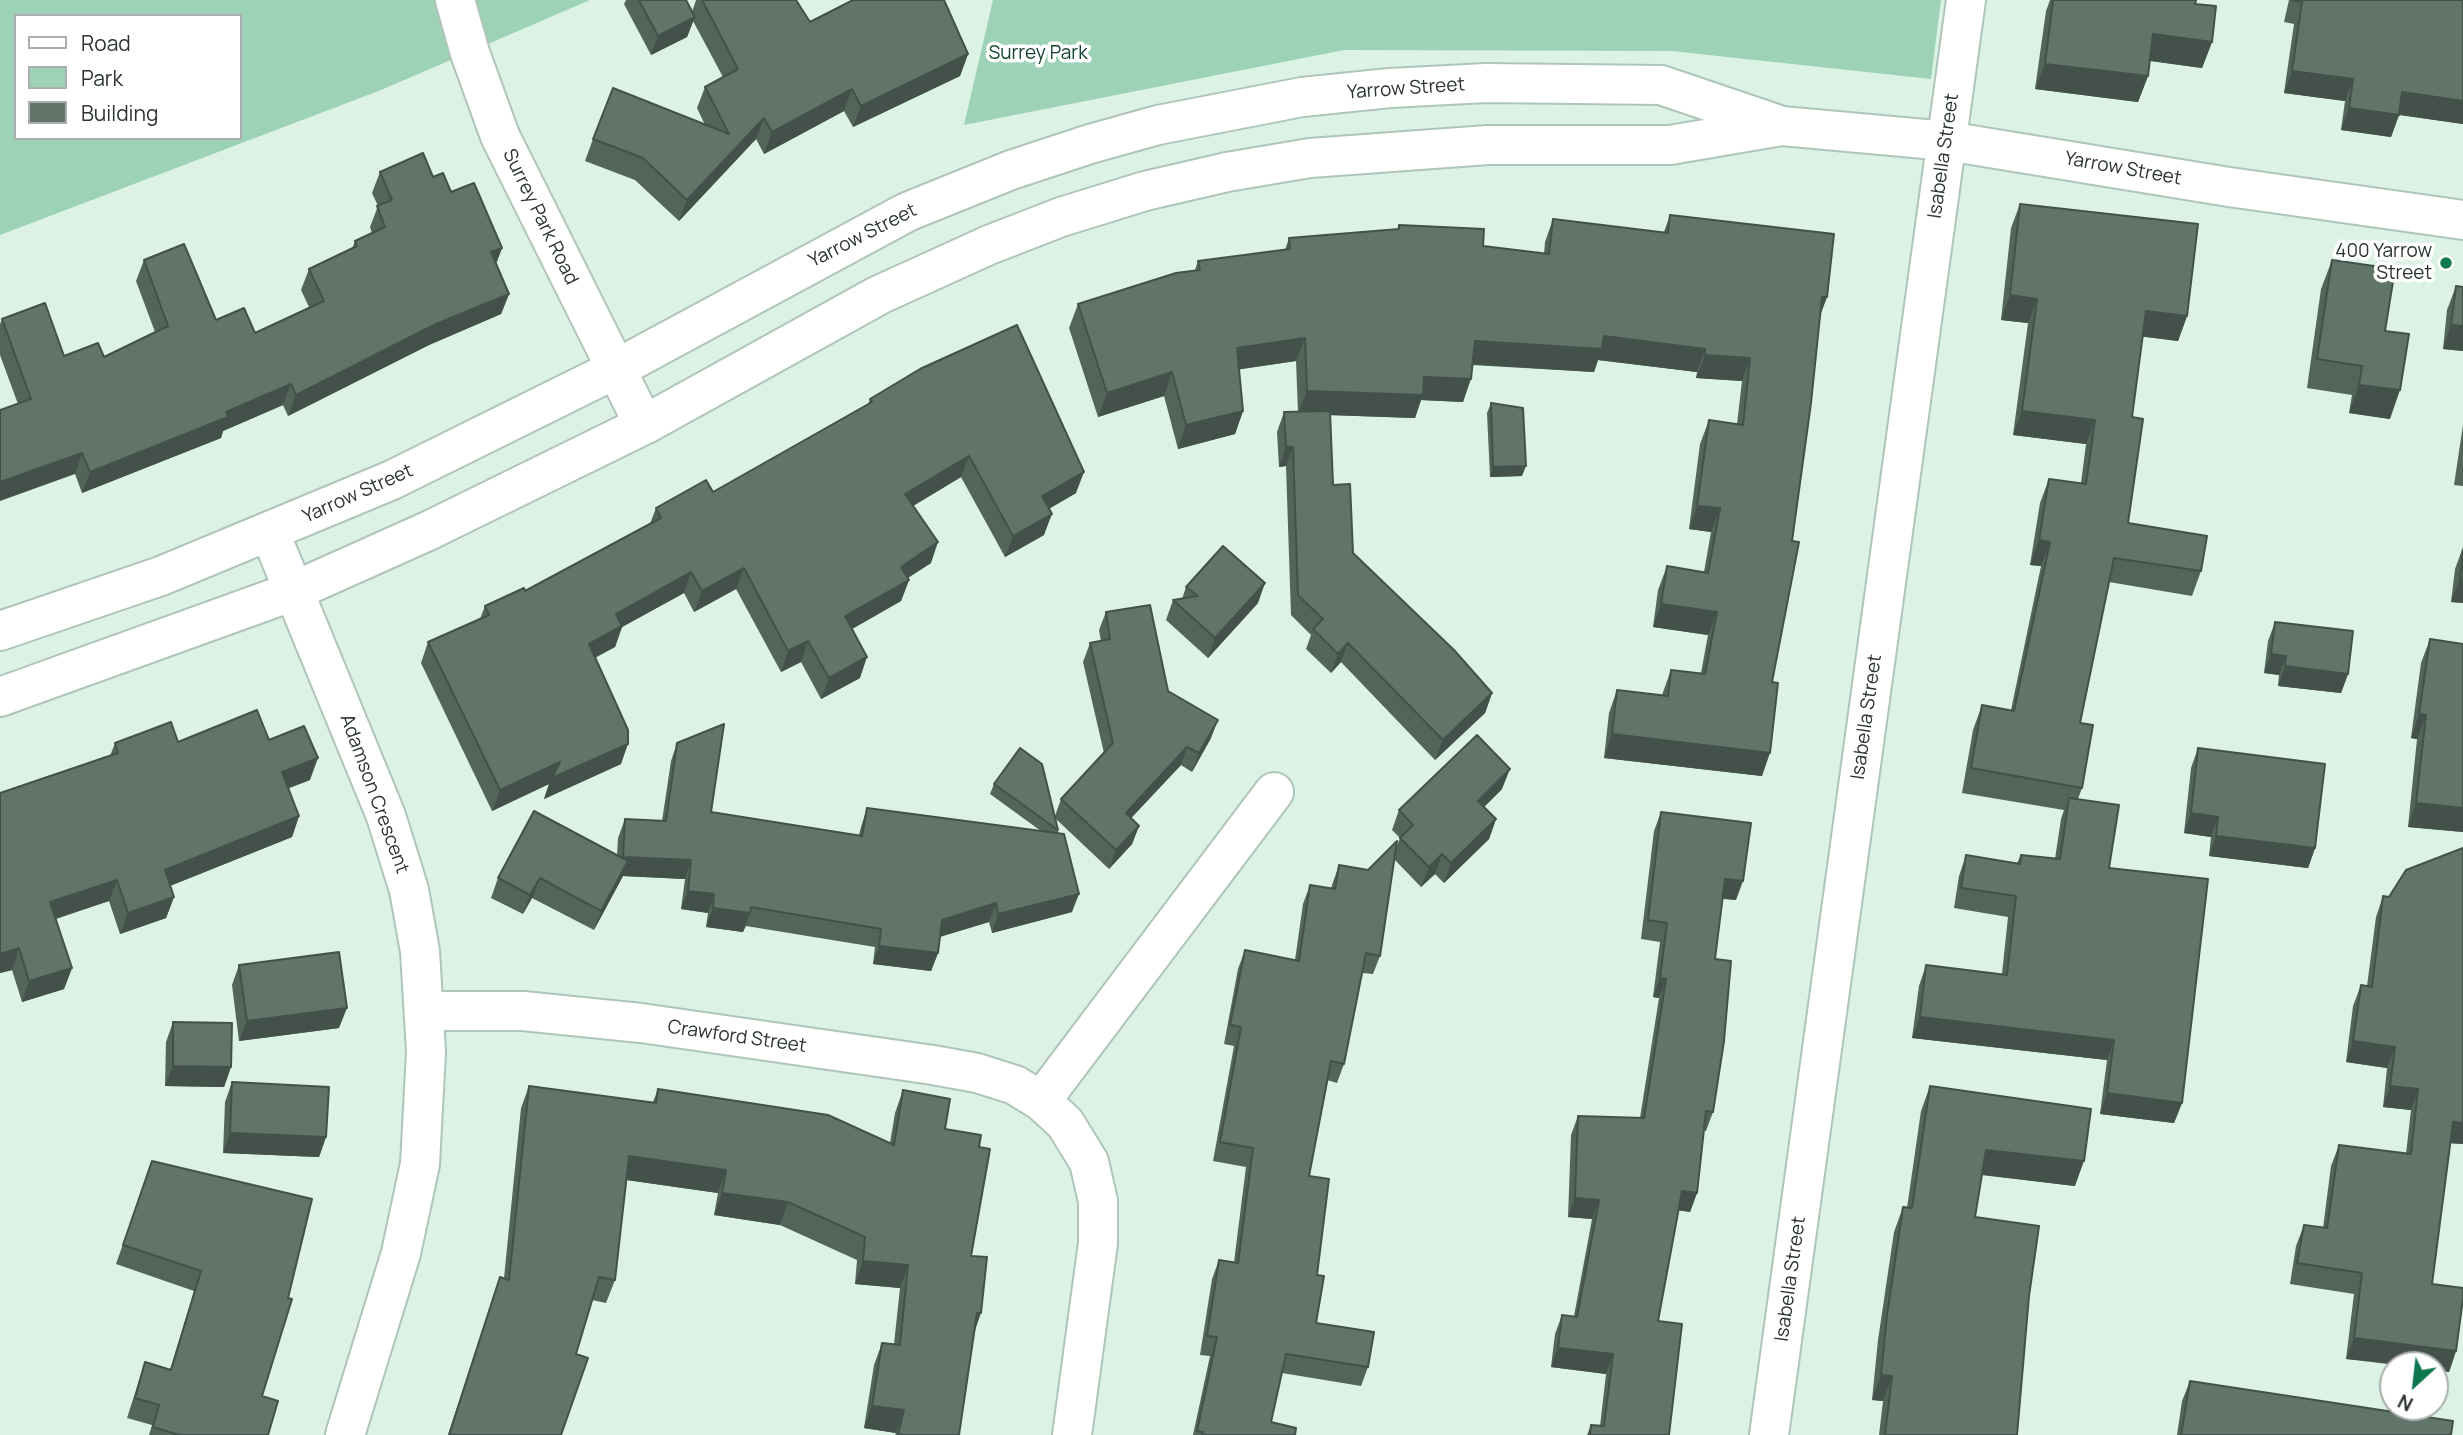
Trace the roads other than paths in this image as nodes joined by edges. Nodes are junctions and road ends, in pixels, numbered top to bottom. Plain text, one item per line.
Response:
1 (455, 0) edge
2 (1966, 0) edge
3 (1782, 126) junction
4 (1947, 141) junction
5 (2463, 219) edge
6 (616, 369) junction
7 (644, 425) junction
8 (270, 533) junction
9 (294, 592) junction
10 (0, 631) edge
11 (0, 697) edge
12 (1274, 792) dead end
13 (425, 1011) junction
14 (1041, 1101) junction
15 (345, 1435) edge
16 (1072, 1435) edge
17 (1769, 1435) edge

1 - 6 street, Surrey Park Road
2 - 4 street, Isabella Street
3 - 4 street, Yarrow Street
3 - 6 street, Yarrow Street
3 - 7 street, Yarrow Street
4 - 5 street, Yarrow Street
4 - 17 street, Isabella Street
6 - 7 street, Surrey Park Road
6 - 8 street, Yarrow Street
7 - 9 street, Yarrow Street
8 - 9 street, Adamson Crescent
8 - 10 street, Yarrow Street
9 - 11 street, Yarrow Street
9 - 13 street, Adamson Crescent
12 - 14 street
13 - 14 street, Crawford Street
13 - 15 street, Adamson Crescent
14 - 16 street, Crawford Street

